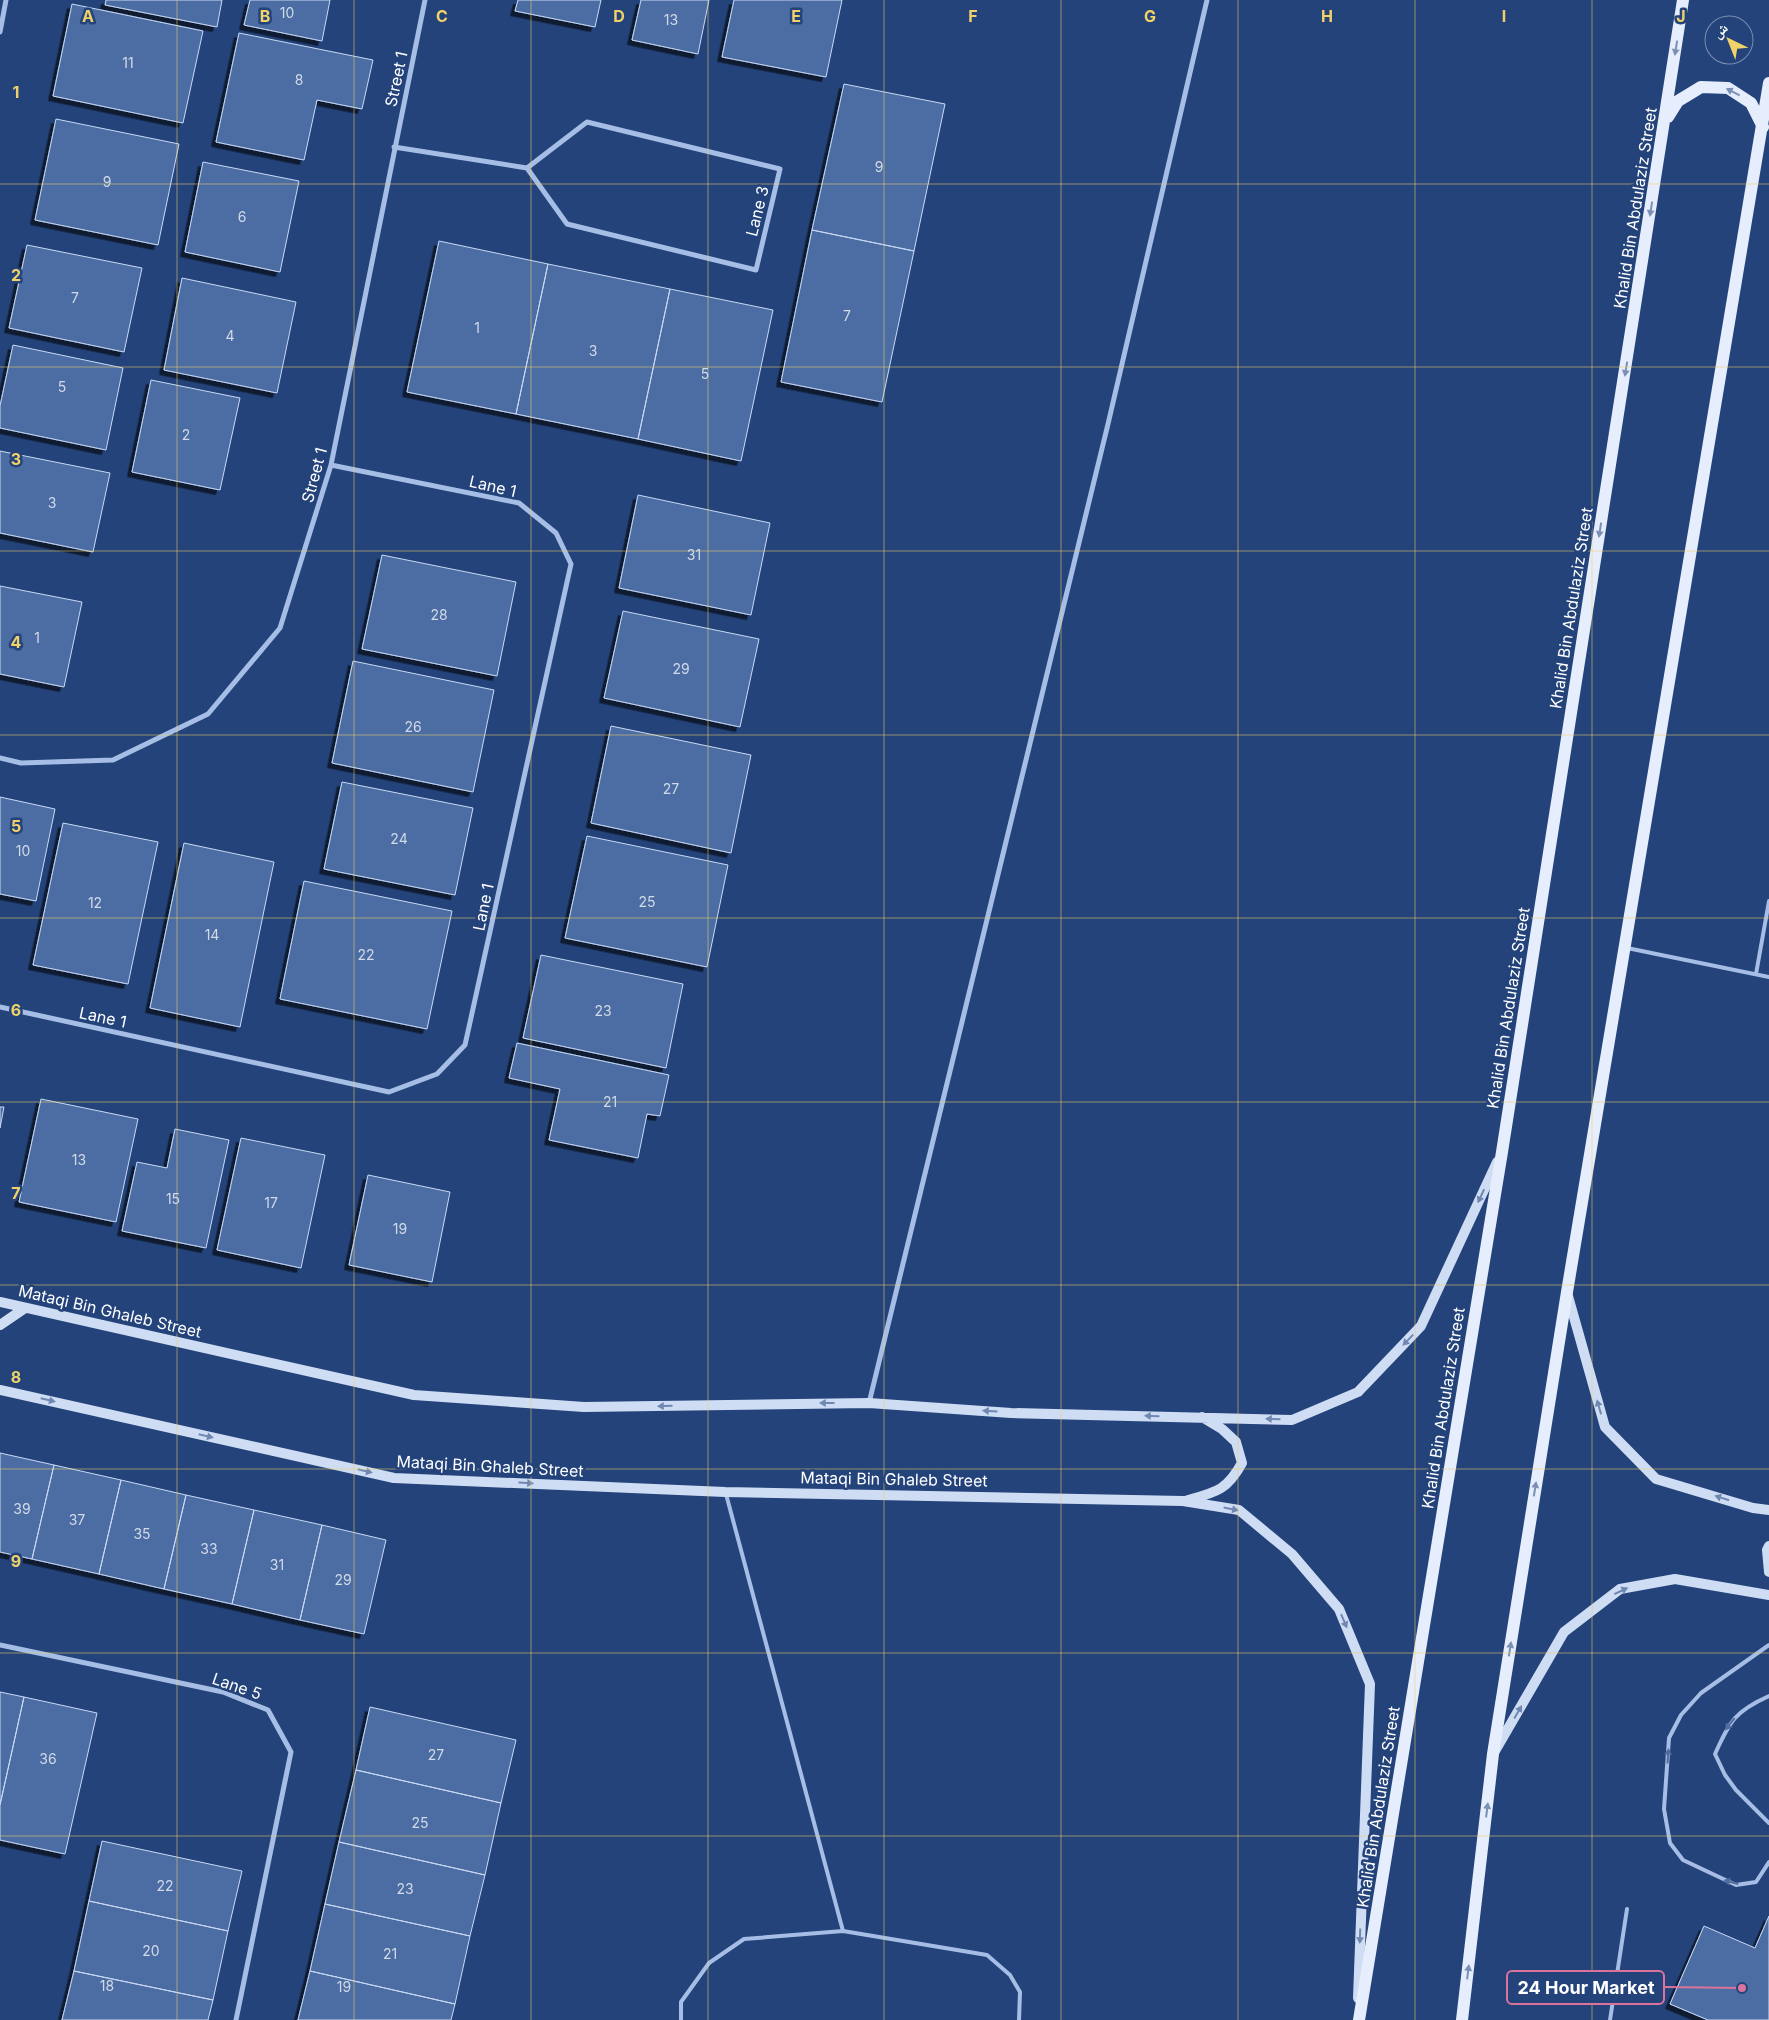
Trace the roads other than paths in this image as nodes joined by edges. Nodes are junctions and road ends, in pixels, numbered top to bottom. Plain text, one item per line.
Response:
1 (6, 0) edge
2 (425, 0) edge
3 (1207, 0) edge
4 (1683, 0) edge
5 (0, 32) edge
6 (1769, 84) edge
7 (1664, 124) junction
8 (1763, 127) junction
9 (394, 148) junction
10 (526, 168) junction
11 (331, 466) junction
12 (0, 758) edge
13 (1769, 901) edge
14 (1625, 947) junction
15 (1756, 974) junction
16 (1769, 977) edge
17 (0, 1007) edge
18 (1502, 1152) junction
19 (1567, 1292) junction
20 (0, 1302) edge
21 (25, 1308) junction
22 (0, 1325) edge
23 (1, 1388) edge
24 (869, 1403) junction
25 (1201, 1416) junction
26 (725, 1492) junction
27 (1183, 1501) junction
28 (1769, 1510) edge
29 (1769, 1546) edge
30 (1769, 1572) edge
31 (1769, 1595) edge
32 (0, 1645) edge
33 (1769, 1645) edge
34 (1769, 1696) edge
35 (1494, 1754) junction
36 (1769, 1823) edge
37 (1769, 1862) edge
38 (1627, 1909) dead end
39 (843, 1931) junction
40 (236, 2020) edge
41 (681, 2020) edge
42 (1019, 2020) edge
43 (1358, 2020) edge
44 (1462, 2020) edge
45 (1610, 2020) edge

1 - 5 street
2 - 9 street, Street 1
3 - 24 street
4 -> 7 main road, Khalid Bin Abdulaziz Street
6 - 8 main road
8 -> 7 main road
7 -> 18 main road, Khalid Bin Abdulaziz Street
8 - 14 main road
9 - 10 street
9 - 11 street, Street 1
10 - 10 street, Lane 3
11 - 12 street, Street 1
11 - 17 street, Lane 1
13 - 15 lane
14 - 15 lane
14 - 19 main road
15 - 16 lane
18 -> 25 street, Mataqi Bin Ghaleb Street
18 - 43 main road, Khalid Bin Abdulaziz Street
28 -> 19 street
35 -> 19 main road
20 - 21 street, Mataqi Bin Ghaleb Street
21 - 22 street
24 -> 21 street, Mataqi Bin Ghaleb Street
23 -> 26 street, Mataqi Bin Ghaleb Street
25 -> 24 street, Mataqi Bin Ghaleb Street
25 - 27 street
26 - 27 street, Mataqi Bin Ghaleb Street
26 - 39 lane
27 -> 43 street, Mataqi Bin Ghaleb Street
29 - 30 street
35 -> 31 street
32 - 40 street, Lane 5
37 -> 33 lane
34 -> 36 lane
44 -> 35 main road
38 - 45 lane
39 - 41 lane
39 - 42 lane

